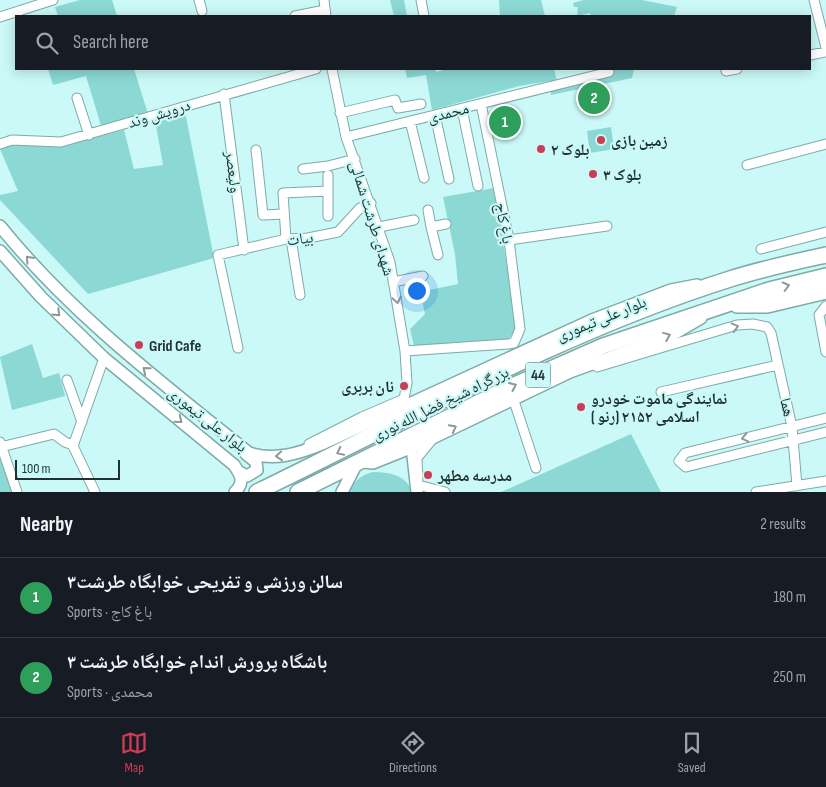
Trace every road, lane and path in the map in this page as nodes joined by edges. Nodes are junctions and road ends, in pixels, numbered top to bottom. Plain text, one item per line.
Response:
1 (53, 0) edge
2 (199, 0) edge
3 (324, 0) edge
4 (420, 0) edge
5 (814, 0) edge
6 (202, 11) dead end
7 (326, 13) edge
8 (305, 15) edge
9 (424, 15) edge
10 (0, 17) edge
11 (826, 48) edge
12 (826, 52) edge
13 (811, 55) edge
14 (312, 70) edge
15 (332, 70) edge
16 (732, 70) edge
17 (726, 71) dead end
18 (609, 72) dead end
19 (224, 94) junction
20 (78, 98) dead end
21 (421, 104) dead end
22 (481, 104) junction
23 (462, 108) junction
24 (340, 113) junction
25 (435, 115) junction
26 (410, 121) junction
27 (89, 135) junction
28 (346, 137) junction
29 (0, 144) edge
30 (826, 144) edge
31 (256, 150) dead end
32 (355, 159) junction
33 (747, 165) dead end
34 (303, 169) dead end
35 (328, 175) dead end
36 (424, 178) dead end
37 (449, 179) dead end
38 (478, 186) dead end
39 (328, 191) junction
40 (371, 204) junction
41 (428, 210) dead end
42 (284, 214) junction
43 (328, 216) dead end
44 (414, 220) dead end
45 (446, 224) dead end
46 (0, 226) edge
47 (379, 226) junction
48 (606, 226) dead end
49 (431, 227) junction
50 (826, 232) edge
51 (289, 239) junction
52 (509, 240) junction
53 (826, 245) edge
54 (761, 249) dead end
55 (244, 250) junction
56 (0, 251) edge
57 (438, 255) dead end
58 (826, 255) edge
59 (423, 276) dead end
60 (826, 276) edge
61 (732, 278) junction
62 (394, 282) junction
63 (714, 284) junction
64 (826, 292) edge
65 (300, 295) dead end
66 (723, 305) junction
67 (826, 306) edge
68 (238, 348) dead end
69 (405, 350) junction
70 (826, 352) edge
71 (104, 358) junction
72 (778, 365) junction
73 (570, 372) junction
74 (67, 380) dead end
75 (661, 392) dead end
76 (513, 398) junction
77 (826, 418) edge
78 (82, 422) junction
79 (792, 427) junction
80 (222, 431) junction
81 (826, 432) edge
82 (433, 439) junction
83 (794, 440) junction
84 (1, 444) edge
85 (73, 445) junction
86 (298, 453) junction
87 (413, 456) dead end
88 (358, 462) junction
89 (536, 468) dead end
90 (239, 472) junction
91 (826, 481) edge
92 (798, 486) junction
93 (418, 489) edge
94 (17, 492) edge
95 (95, 492) edge
96 (235, 492) edge
97 (257, 492) edge
98 (298, 492) edge
99 (342, 492) edge
100 (445, 492) edge
101 (756, 492) edge

1 - 10 street
2 - 6 street
3 - 7 street
4 - 9 street
5 - 11 street
7 - 8 street
12 - 13 street
14 - 19 street, درویش‌ وند
15 - 24 street, شهدای طرشت شمالی
16 - 17 street
18 - 22 street, محمدی
19 - 27 street, درویش‌ وند
19 - 55 street, ولیعصر
20 - 27 street
21 - 24 street
22 - 23 street, محمدی
22 - 52 street, باغ کاج
23 - 25 street, محمدی
23 - 38 street
24 - 28 street, شهدای طرشت شمالی
25 - 26 street, محمدی
25 - 37 street
26 - 28 street, محمدی
26 - 36 street
27 - 29 street, درویش‌ وند
28 - 32 street, شهدای طرشت شمالی
30 - 33 street
31 - 42 street
32 - 34 street
32 - 40 street, شهدای طرشت شمالی
35 - 39 street
39 - 42 street
39 - 43 street
40 - 47 street, شهدای طرشت شمالی
40 - 51 street, بیات
41 - 49 street
42 - 51 street
44 - 47 street
45 - 49 street
80 -> 46 main road, بلوار علی تیموری
47 - 62 street, شهدای طرشت شمالی
48 - 52 street
49 - 57 street
50 - 54 street
51 - 55 street, بیات
51 - 65 street
52 - 69 street, باغ کاج
53 - 61 highway
55 - 68 street, بیات
56 -> 71 main road, بلوار علی تیموری
58 - 61 highway, بزرگراه شیخ فضل‌الله نوری / 44
59 - 62 street
66 -> 60 highway, بزرگراه شیخ فضل‌الله نوری / 44
61 - 63 highway, بزرگراه شیخ فضل‌الله نوری / 44
62 -> 69 street, شهدای طرشت شمالی
63 - 86 main road, بلوار علی تیموری
63 -> 97 highway, بزرگراه شیخ فضل‌الله نوری / 44
64 - 66 highway
73 -> 66 main road
88 -> 66 highway, بزرگراه شیخ فضل‌الله نوری / 44
67 - 70 street
69 - 86 street, شهدای طرشت شمالی
71 - 78 street
71 -> 90 main road, بلوار علی تیموری
73 -> 72 street, هما
72 - 75 street
72 - 79 street, هما
73 - 76 main road
74 - 78 street
82 -> 76 main road
76 - 89 street
77 - 79 street
78 - 85 street
79 - 83 street, هما
79 -> 83 street
86 -> 80 main road, بلوار علی تیموری
80 - 90 main road
81 - 83 street
82 - 88 main road
82 - 93 street
83 - 92 street, هما
84 - 85 street
84 - 94 street
85 - 95 street
87 - 93 main road
88 - 98 highway, بزرگراه شیخ فضل‌الله نوری / 44
88 - 99 main road
90 - 96 main road, بلوار علی تیموری
91 - 92 street
92 - 101 street
93 - 100 street

